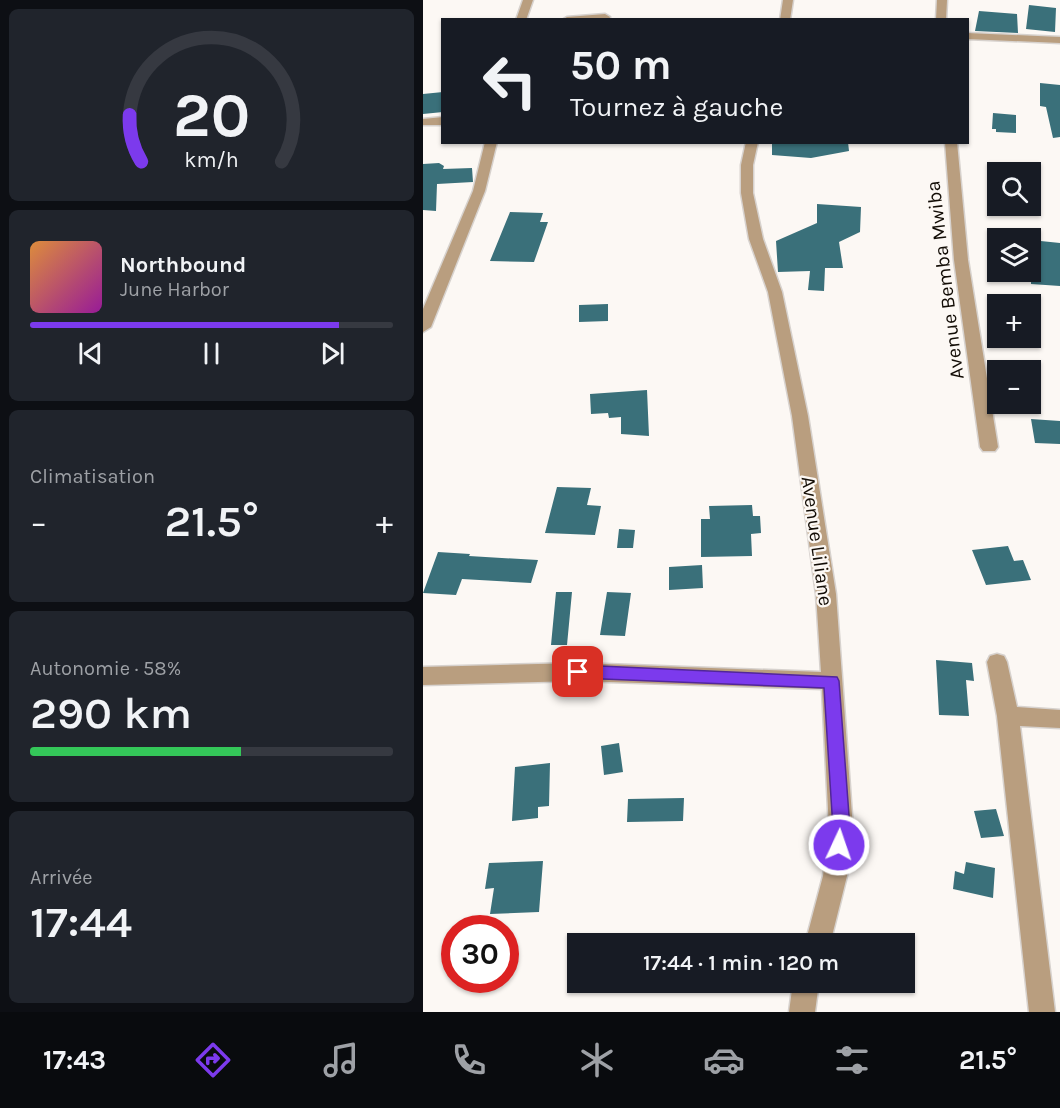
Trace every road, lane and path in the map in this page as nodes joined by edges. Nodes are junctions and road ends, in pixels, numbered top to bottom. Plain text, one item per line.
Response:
1 (528, 0) edge
2 (789, 0) edge
3 (942, 0) edge
4 (605, 17) dead end
5 (522, 18) edge
6 (592, 18) edge
7 (785, 18) edge
8 (941, 18) edge
9 (969, 36) edge
10 (1060, 40) edge
11 (441, 121) edge
12 (426, 122) dead end
13 (491, 144) edge
14 (752, 144) edge
15 (951, 144) edge
16 (424, 326) edge
17 (989, 447) dead end
18 (997, 662) dead end
19 (423, 676) edge
20 (831, 681) junction
21 (1008, 716) junction
22 (1060, 719) edge
23 (820, 933) edge
24 (805, 993) edge
25 (803, 1012) edge
26 (1042, 1012) edge

1 - 5 street
2 - 7 street
3 - 8 street
4 - 6 street
9 - 10 street
11 - 12 street
13 - 16 street
14 - 20 street, Avenue Liliane
15 - 17 street, Avenue Bemba Mwiba
18 - 21 street
19 - 20 street
20 - 23 street, Avenue Liliane
21 - 22 street
21 - 26 street
24 - 25 street

